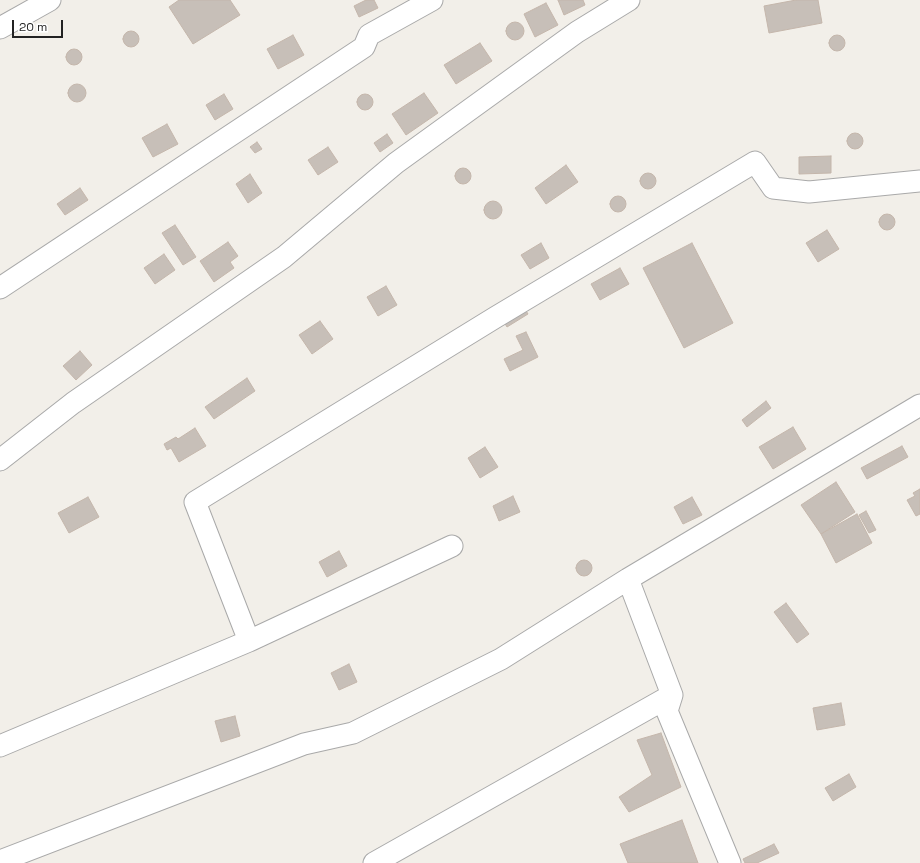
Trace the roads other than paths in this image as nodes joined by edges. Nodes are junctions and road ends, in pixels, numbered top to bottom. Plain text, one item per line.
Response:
1 (50, 0) edge
2 (432, 0) edge
3 (629, 0) edge
4 (0, 28) edge
5 (920, 181) edge
6 (0, 288) edge
7 (920, 405) edge
8 (0, 460) edge
9 (452, 546) dead end
10 (628, 579) junction
11 (249, 641) junction
12 (672, 695) junction
13 (0, 746) edge
14 (0, 861) edge
15 (374, 863) edge
16 (730, 863) edge

1 - 4 street
2 - 6 street
3 - 8 street
5 - 11 street
7 - 10 street
9 - 11 street
10 - 12 street
10 - 14 street
11 - 13 street
12 - 15 street
12 - 16 street

